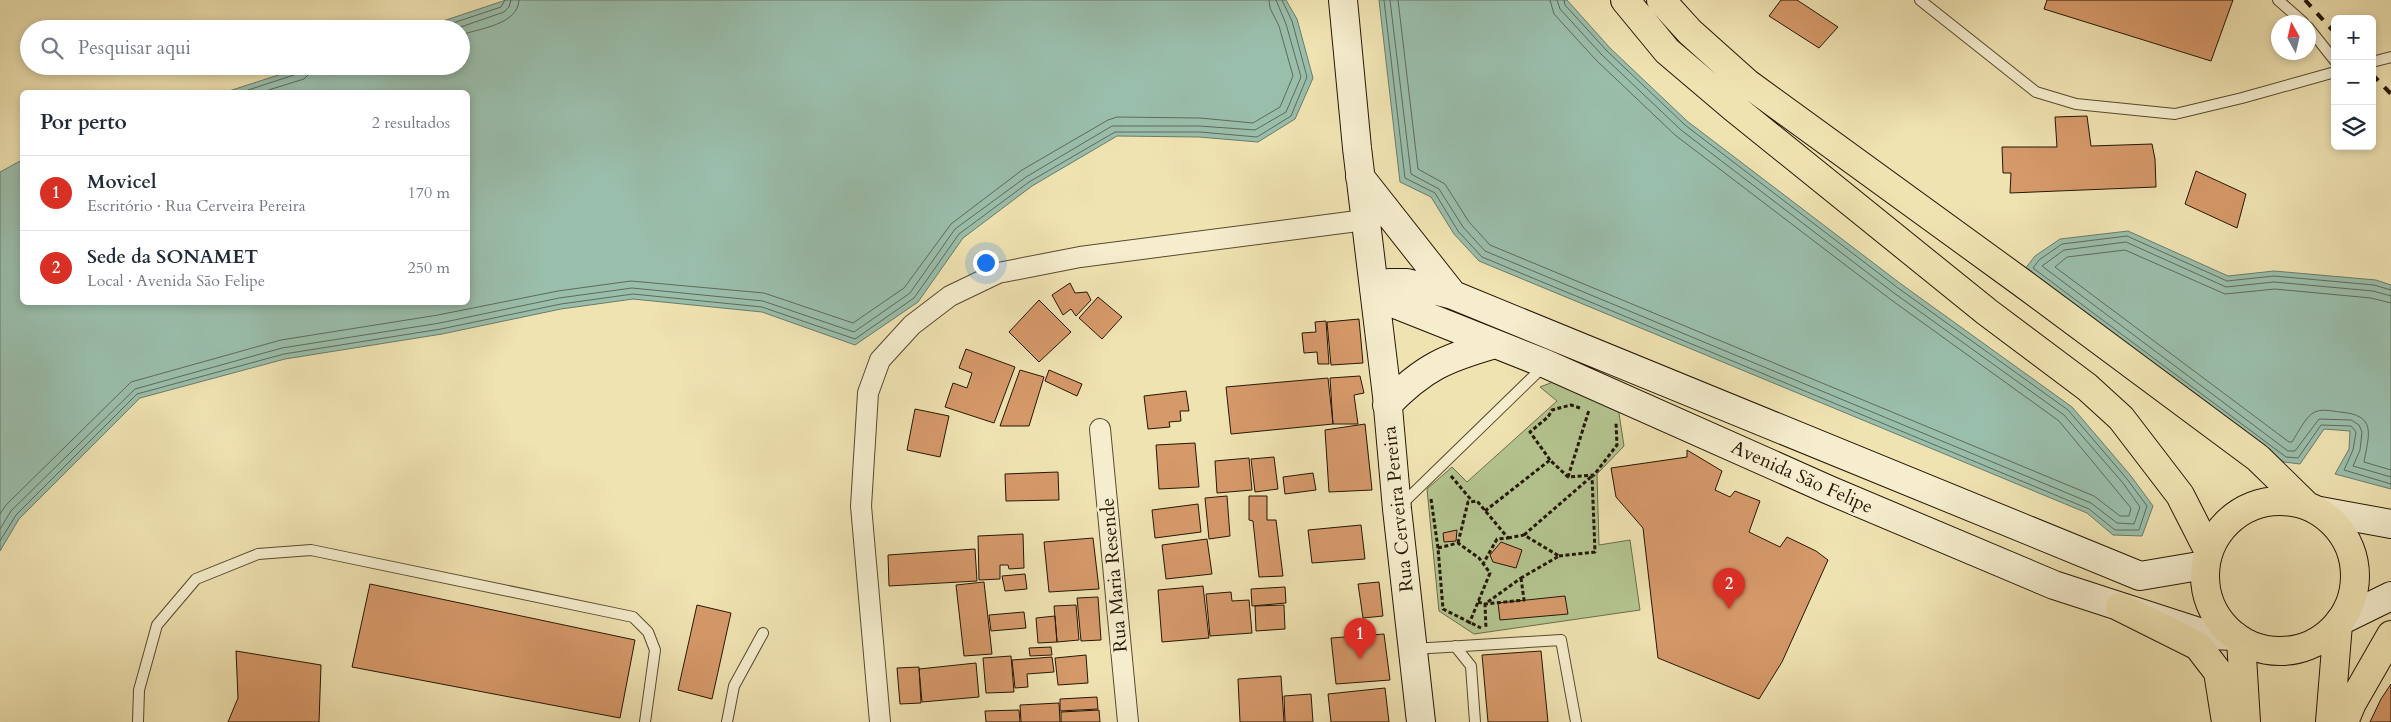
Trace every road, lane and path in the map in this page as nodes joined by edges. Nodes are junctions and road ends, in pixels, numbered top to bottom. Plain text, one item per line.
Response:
1 (1625, 0) edge
2 (1661, 0) edge
3 (1920, 0) edge
4 (2281, 1) edge
5 (1341, 3) edge
6 (2296, 15) edge
7 (2316, 37) edge
8 (2391, 57) edge
9 (2334, 60) edge
10 (2376, 61) edge
11 (2331, 73) edge
12 (1360, 172) junction
13 (1365, 220) junction
14 (1375, 292) junction
15 (1453, 295) junction
16 (1495, 344) junction
17 (1546, 364) junction
18 (1388, 405) junction
19 (1588, 410) junction
20 (1597, 412) dead end
21 (1616, 417) dead end
22 (1100, 429) dead end
23 (1550, 460) junction
24 (1568, 476) junction
25 (1592, 476) junction
26 (1443, 479) dead end
27 (1431, 496) dead end
28 (1473, 502) junction
29 (2313, 508) junction
30 (1397, 509) junction
31 (1485, 511) junction
32 (2391, 524) edge
33 (1524, 535) junction
34 (1508, 538) junction
35 (1458, 542) junction
36 (1438, 548) junction
37 (1560, 556) junction
38 (2207, 557) junction
39 (1483, 564) junction
40 (1521, 578) junction
41 (2391, 596) edge
42 (1478, 602) junction
43 (1485, 604) junction
44 (2120, 607) junction
45 (2339, 622) junction
46 (1469, 624) junction
47 (763, 632) dead end
48 (2391, 635) edge
49 (2238, 638) junction
50 (1455, 646) junction
51 (1413, 649) junction
52 (138, 722) edge
53 (645, 722) edge
54 (727, 722) edge
55 (880, 722) edge
56 (1128, 722) edge
57 (1421, 722) edge
58 (1475, 722) edge
59 (1576, 722) edge
60 (2226, 722) edge
61 (2246, 722) edge
62 (2330, 722) edge
63 (2344, 722) edge

1 - 38 main road
2 - 29 main road
3 - 11 lane
4 - 6 lane
5 - 12 street, Rua Cerveira Pereira
7 - 9 lane
8 - 10 lane
12 - 13 street, Rua Cerveira Pereira
12 - 15 street
13 - 14 street, Rua Cerveira Pereira
13 - 55 street
14 - 15 street, Avenida São Felipe
14 - 16 street, Avenida São Felipe
14 - 18 street, Rua Cerveira Pereira
15 - 38 street, Avenida São Felipe
16 - 17 street, Avenida São Felipe
16 - 18 street
17 - 30 lane
17 - 44 street, Avenida São Felipe
18 - 30 street, Rua Cerveira Pereira
19 - 20 path
19 - 23 path
19 - 24 path
21 - 25 path
22 - 56 street, Rua Maria Resende
23 - 24 path
23 - 31 path
24 - 25 path
25 - 33 path
25 - 37 path
26 - 28 path
27 - 36 path
28 - 31 path
28 - 35 path
29 - 32 street
29 - 38 main road
29 - 45 main road
30 - 51 street, Rua Cerveira Pereira
31 - 34 path
33 - 34 path
33 - 37 path
34 - 39 path
35 - 36 path
35 - 39 path
36 - 46 path
37 - 40 path
38 - 49 main road
39 - 42 path
40 - 43 path
40 - 43 path
41 - 45 street
42 - 43 path
42 - 46 path
43 - 46 path
44 - 49 street, Avenida São Felipe
44 - 60 main road
45 - 49 main road
45 - 62 main road
47 - 54 lane
48 - 63 main road
49 - 61 main road
50 - 51 lane
50 - 58 lane
50 - 59 lane
51 - 57 street, Rua Cerveira Pereira
52 - 53 lane

